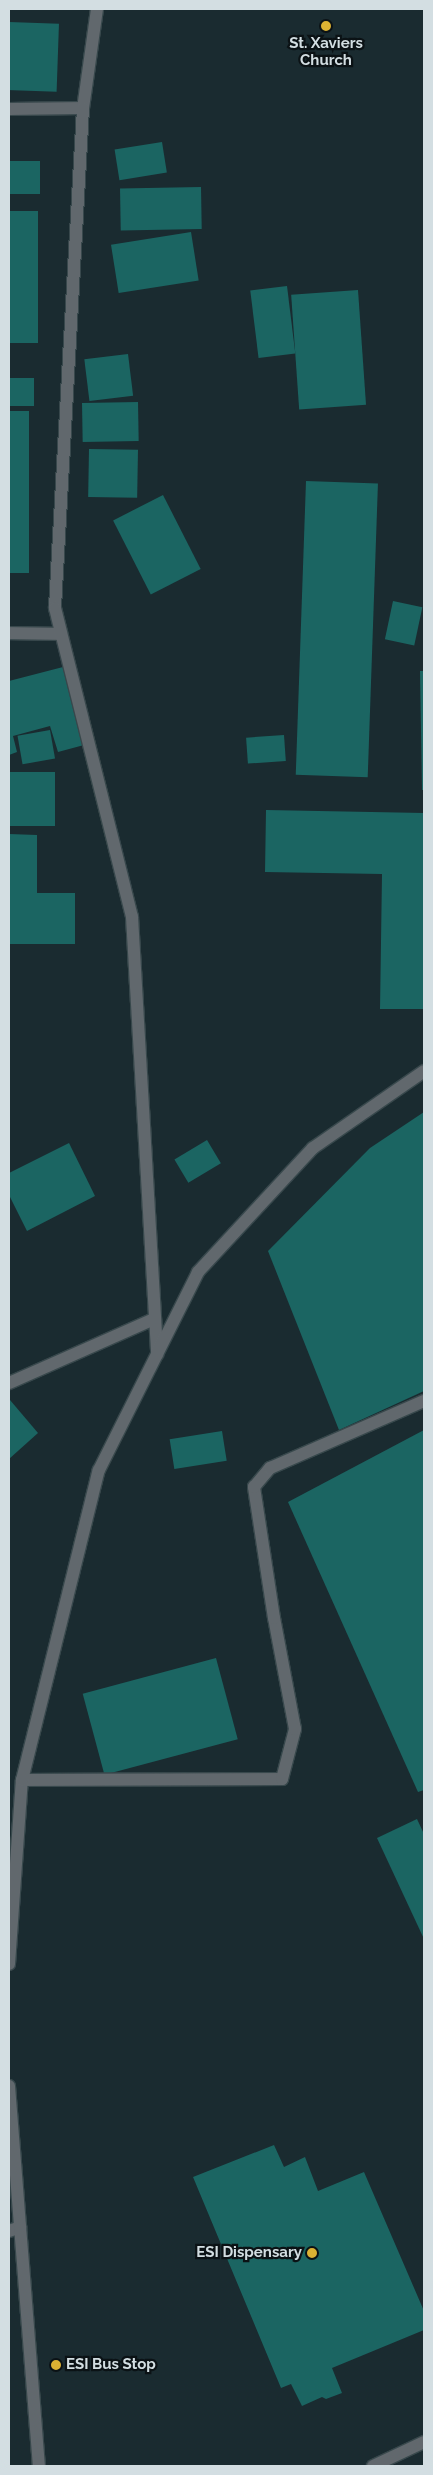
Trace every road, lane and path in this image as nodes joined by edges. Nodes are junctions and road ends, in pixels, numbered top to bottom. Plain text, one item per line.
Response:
1 (98, 9) edge
2 (83, 108) junction
3 (9, 109) edge
4 (9, 633) edge
5 (62, 634) junction
6 (424, 1071) edge
7 (154, 1319) junction
8 (157, 1354) junction
9 (9, 1383) edge
10 (424, 1401) edge
11 (22, 1780) junction
12 (9, 1945) edge
13 (9, 1964) edge
14 (9, 2086) edge
15 (14, 2229) edge
16 (424, 2442) edge
17 (39, 2466) edge
18 (373, 2466) edge

1 - 2 street
2 - 3 street
2 - 5 street
4 - 5 street
5 - 7 street
6 - 8 street
7 - 8 street
7 - 9 street
8 - 11 street
10 - 11 street
11 - 12 street
12 - 13 street
14 - 15 street
15 - 17 street
16 - 18 street

